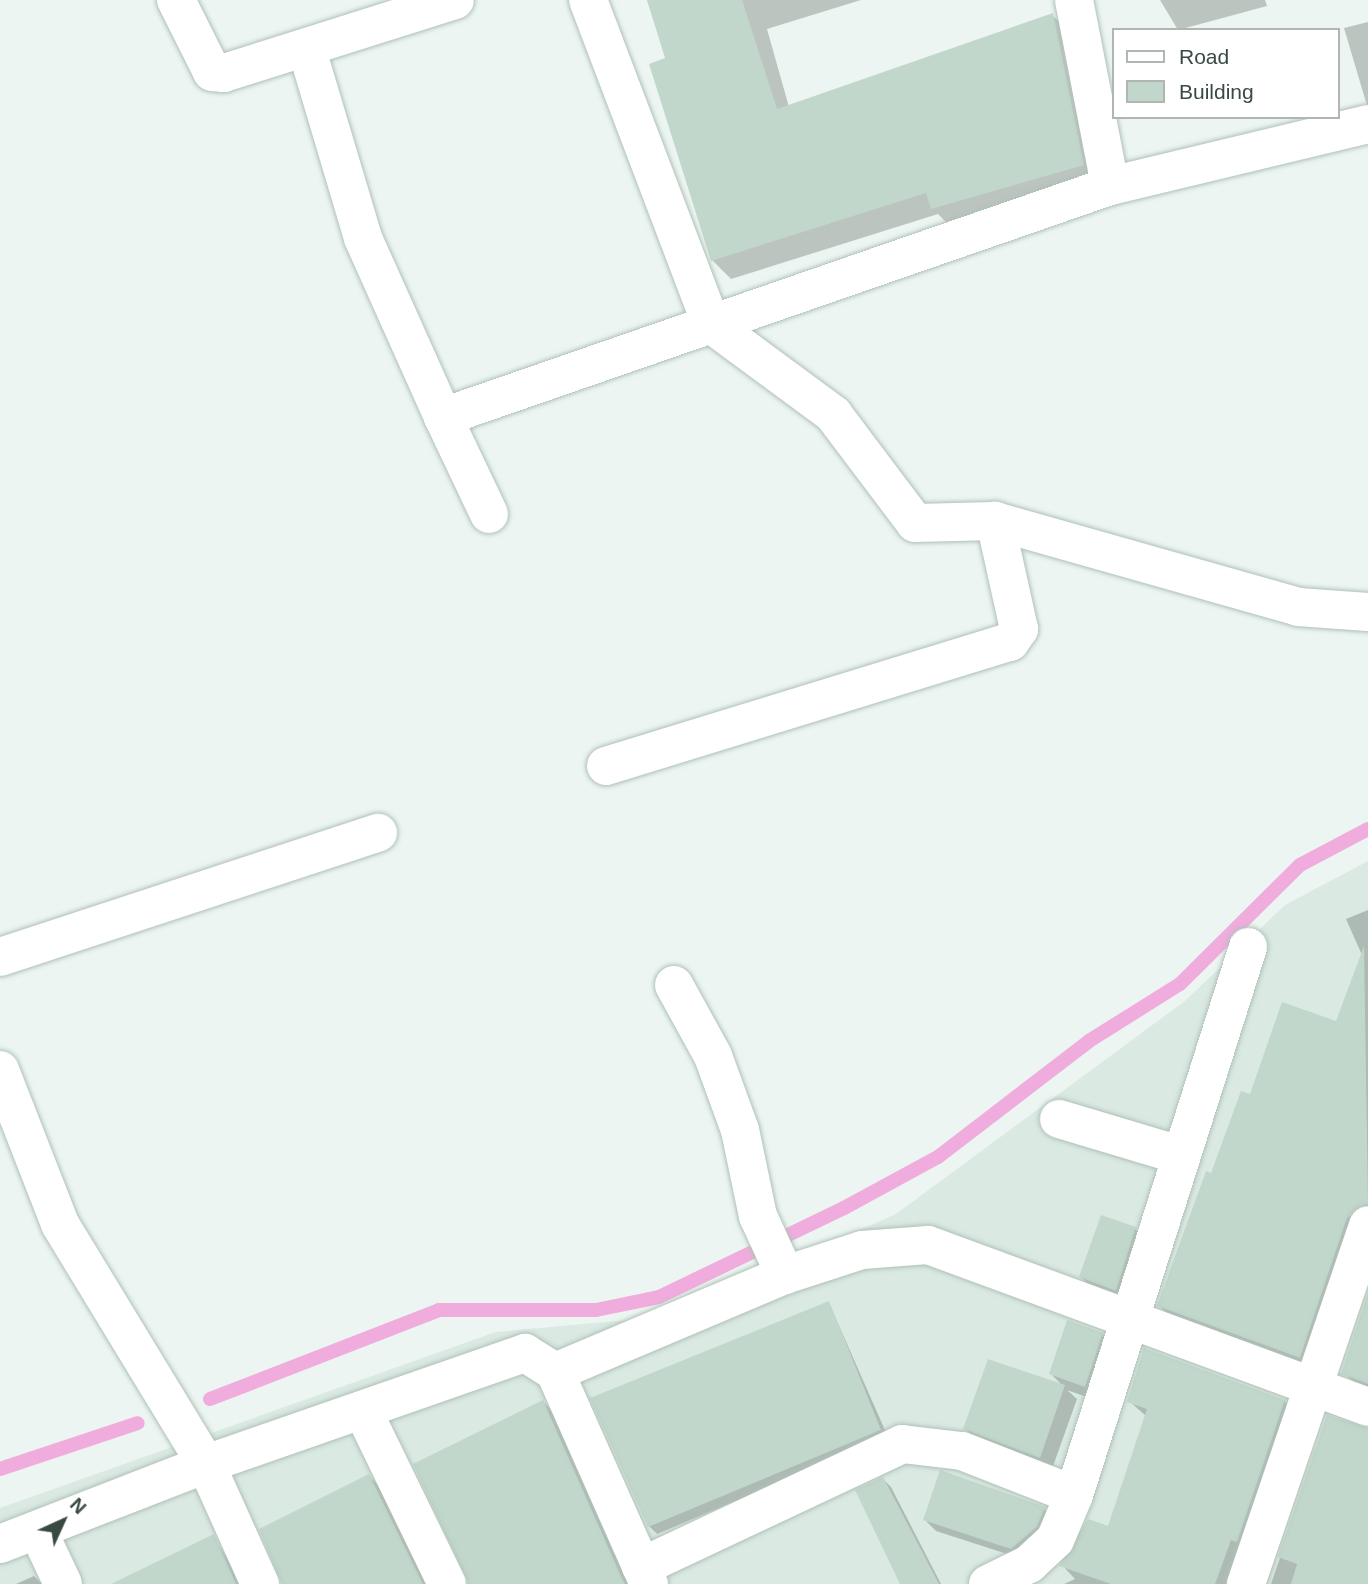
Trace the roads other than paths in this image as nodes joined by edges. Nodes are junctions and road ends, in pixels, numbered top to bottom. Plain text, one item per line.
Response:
1 (176, 0) edge
2 (455, 0) edge
3 (588, 0) edge
4 (1074, 0) edge
5 (307, 50) junction
6 (1368, 124) edge
7 (1110, 186) junction
8 (711, 324) junction
9 (443, 417) junction
10 (489, 514) dead end
11 (995, 521) junction
12 (1368, 612) edge
13 (606, 766) dead end
14 (378, 833) dead end
15 (1248, 947) dead end
16 (0, 957) edge
17 (674, 985) dead end
18 (0, 1070) edge
19 (1059, 1119) dead end
20 (1180, 1154) junction
21 (1368, 1225) edge
22 (782, 1268) junction
23 (1126, 1316) junction
24 (555, 1373) junction
25 (1315, 1385) junction
26 (1368, 1406) edge
27 (363, 1411) junction
28 (206, 1464) junction
29 (1074, 1495) junction
30 (39, 1533) junction
31 (0, 1545) edge
32 (645, 1576) edge
33 (63, 1584) edge
34 (260, 1584) edge
35 (447, 1584) edge
36 (988, 1584) edge
37 (1246, 1584) edge

1 - 5 street
2 - 5 street
3 - 8 street
4 - 7 street
5 - 9 street
6 - 7 street
7 - 8 street
8 - 9 street
8 - 11 street
9 - 10 street
11 - 12 street
11 - 13 street
14 - 16 street
15 - 20 street
17 - 22 street
18 - 28 street
19 - 20 street
20 - 23 street
21 - 25 street
22 - 23 street
22 - 24 street
23 - 25 street
23 - 29 street
24 - 27 street
24 - 32 street
25 - 26 street
25 - 37 street
27 - 28 street
27 - 35 street
28 - 30 street
28 - 34 street
29 - 32 street
29 - 36 street
30 - 31 street
30 - 33 street

